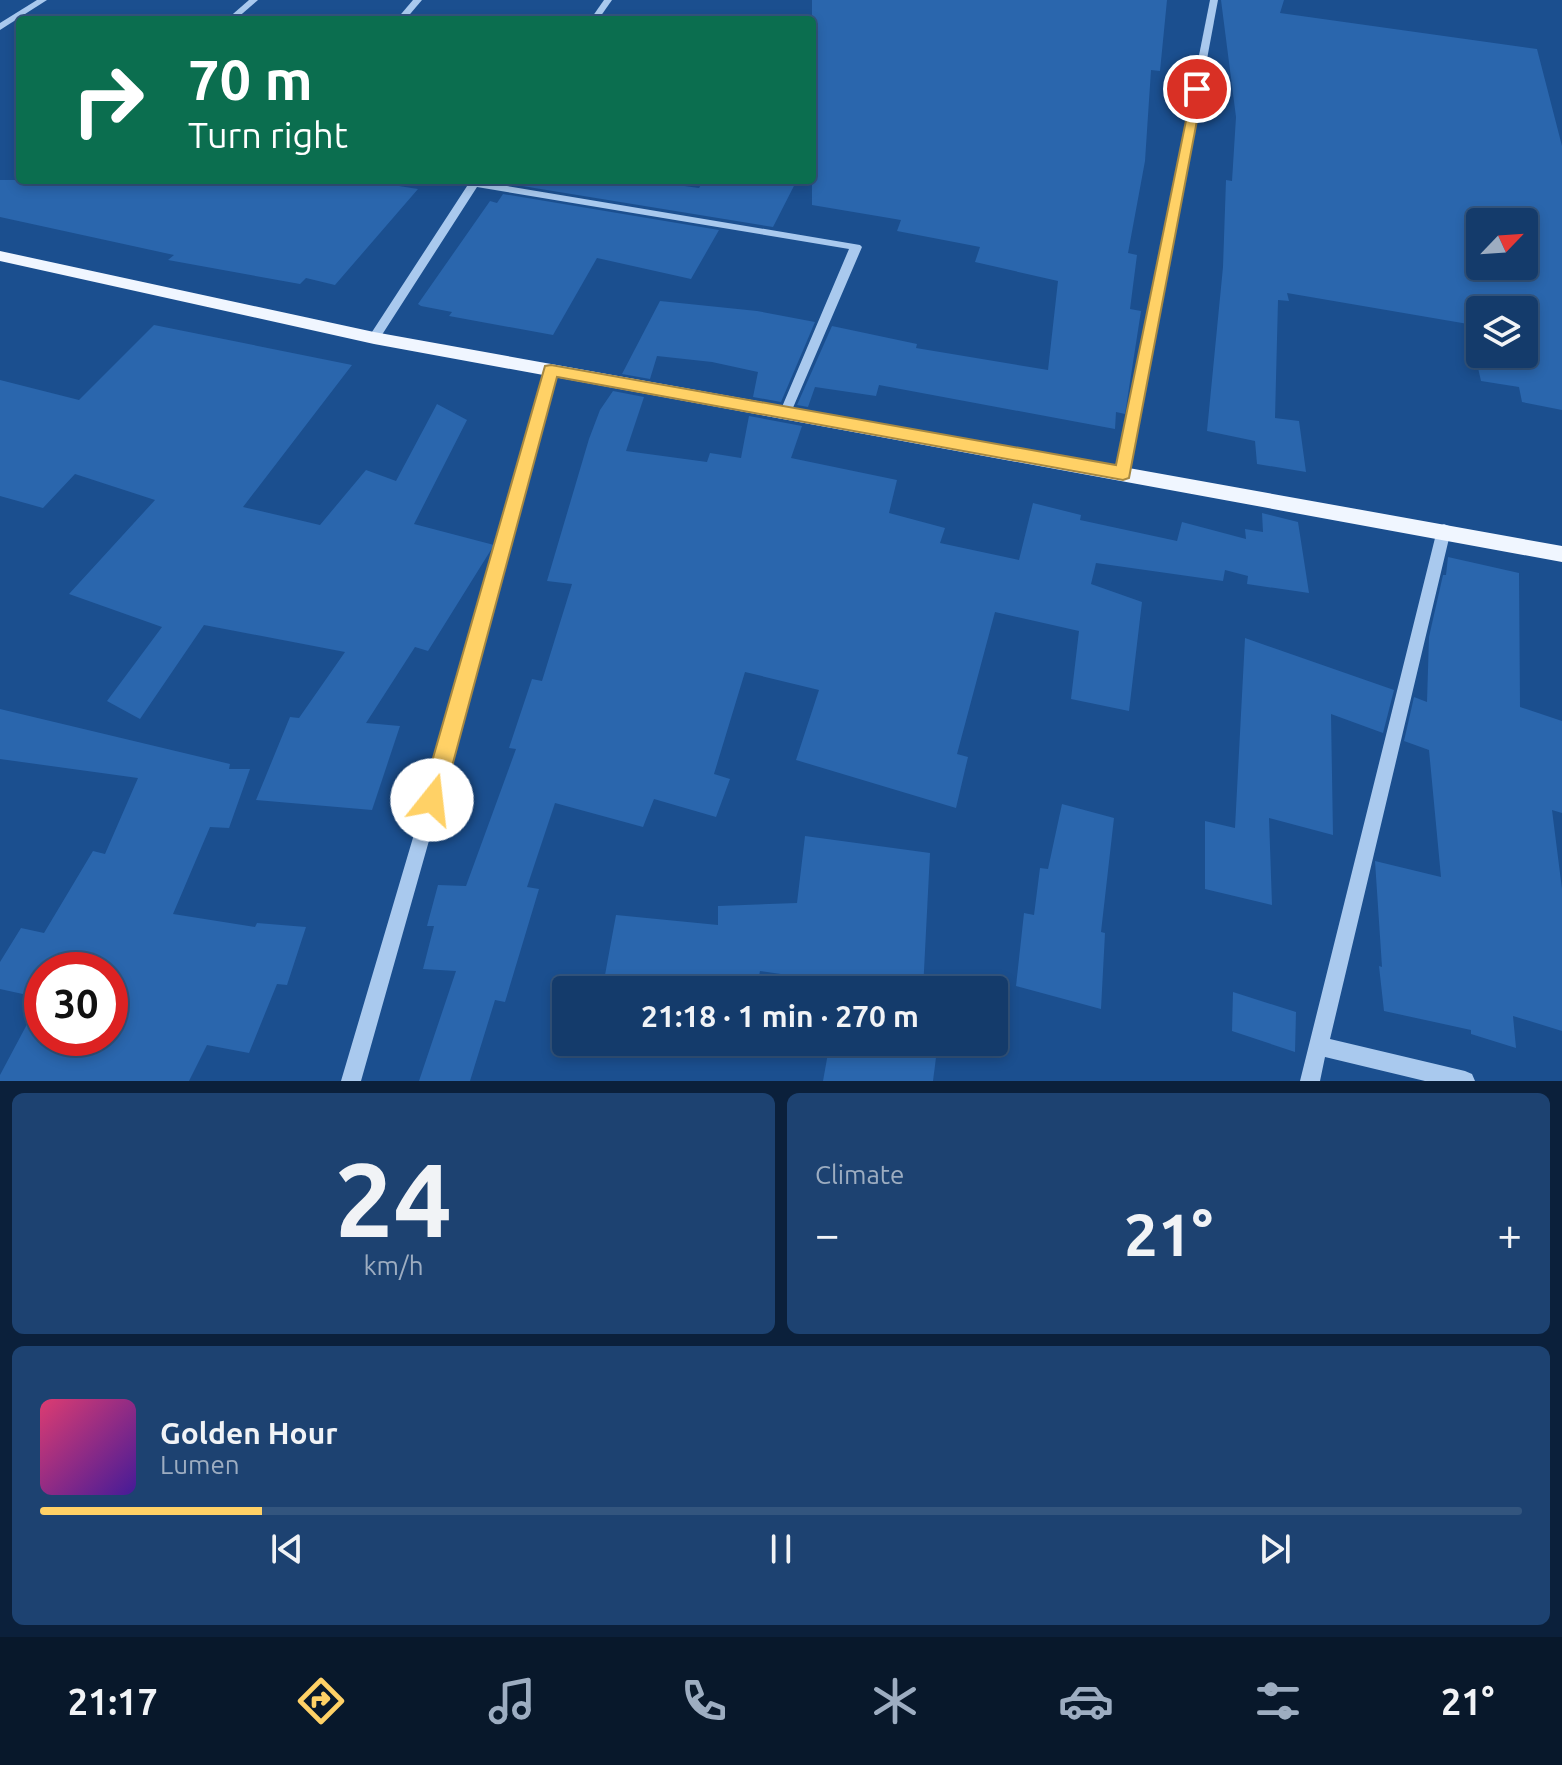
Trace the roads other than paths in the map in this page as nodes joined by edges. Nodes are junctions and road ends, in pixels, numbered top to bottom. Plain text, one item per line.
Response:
1 (43, 0) edge
2 (254, 0) edge
3 (418, 0) edge
4 (1214, 0) edge
5 (18, 16) edge
6 (235, 16) edge
7 (404, 16) edge
8 (473, 184) edge
9 (492, 184) edge
10 (0, 256) edge
11 (374, 338) junction
12 (551, 370) junction
13 (785, 414) junction
14 (1123, 473) junction
15 (1444, 530) junction
16 (1562, 554) edge
17 (1320, 1046) junction
18 (351, 1081) edge
19 (1310, 1081) edge
20 (1465, 1081) edge

1 - 5 street
2 - 6 street
3 - 7 street
4 - 14 street
8 - 11 street
9 - 13 street
10 - 11 main road
11 - 12 main road
12 - 13 main road
12 - 18 street
13 - 14 main road
14 - 15 main road
15 - 16 main road
15 - 17 street
17 - 19 street
17 - 20 street

